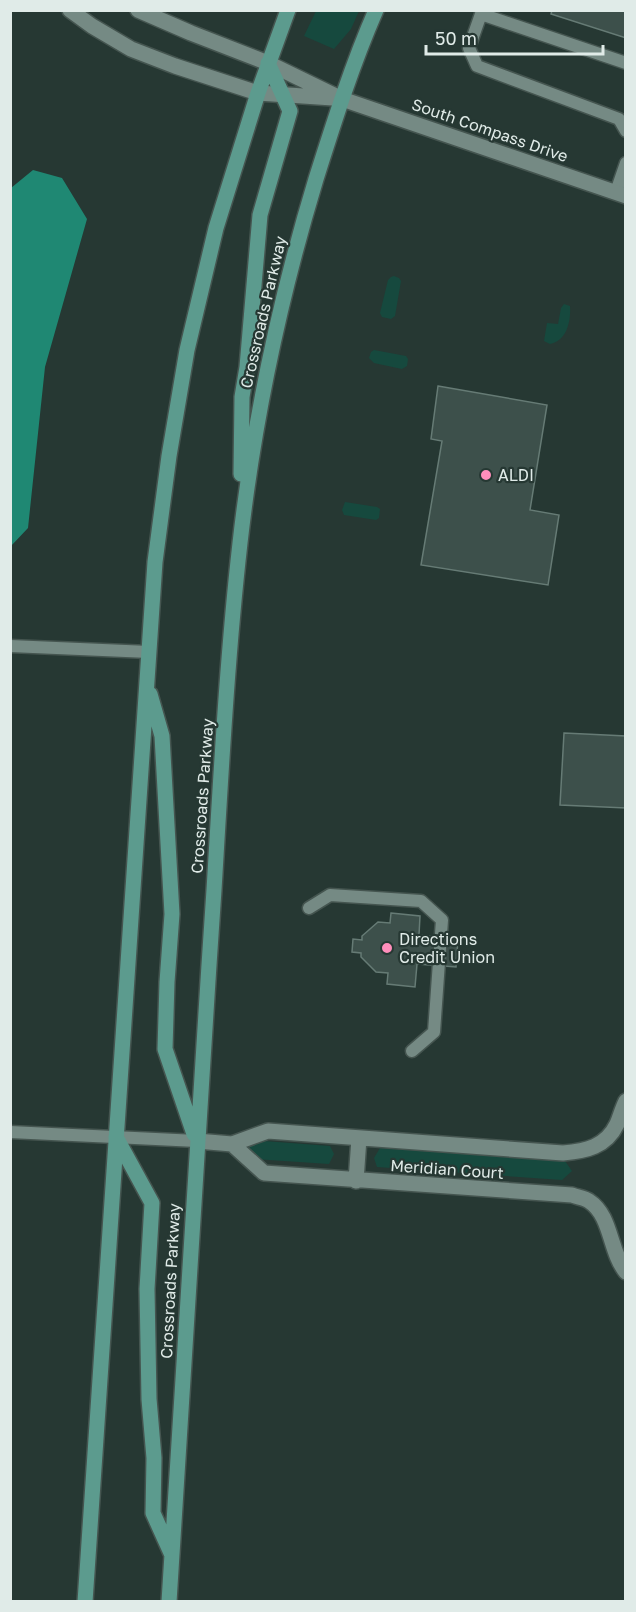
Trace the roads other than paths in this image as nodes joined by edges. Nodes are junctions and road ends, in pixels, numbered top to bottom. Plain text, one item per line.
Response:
1 (70, 10) edge
2 (138, 10) edge
3 (288, 10) edge
4 (376, 10) edge
5 (482, 12) edge
6 (268, 63) junction
7 (626, 63) edge
8 (258, 93) junction
9 (282, 95) junction
10 (342, 99) junction
11 (626, 131) edge
12 (626, 163) edge
13 (621, 194) edge
14 (240, 543) junction
15 (10, 646) edge
16 (149, 652) junction
17 (147, 682) junction
18 (309, 908) dead end
19 (412, 1051) dead end
20 (626, 1101) edge
21 (10, 1132) edge
22 (116, 1137) junction
23 (359, 1138) junction
24 (197, 1141) junction
25 (231, 1144) junction
26 (356, 1181) junction
27 (626, 1272) edge
28 (172, 1556) junction
29 (85, 1602) edge
30 (169, 1602) edge

1 - 8 street, South Compass Drive
2 - 6 street, South Compass Drive
3 - 6 street
4 - 10 street, Crossroads Parkway
5 - 7 lane
5 - 11 lane
6 - 8 street
6 - 9 street
6 - 10 street, South Compass Drive
8 - 9 street, South Compass Drive
8 - 16 street
9 - 10 street, South Compass Drive
9 - 14 street
10 - 13 street, South Compass Drive
10 - 14 street, Crossroads Parkway
12 - 13 lane
14 - 24 street, Crossroads Parkway
15 - 16 lane
16 - 17 street
17 - 22 street
17 - 24 street
18 - 19 lane
20 - 23 street, Meridian Court
21 - 22 lane
22 - 24 lane
22 - 28 street
22 - 29 street
23 - 25 street, Meridian Court
23 - 26 street
24 - 25 street, Meridian Court
24 - 28 street, Crossroads Parkway
25 - 26 street, Meridian Court
26 - 27 street, Meridian Court
28 - 30 street, Crossroads Parkway

